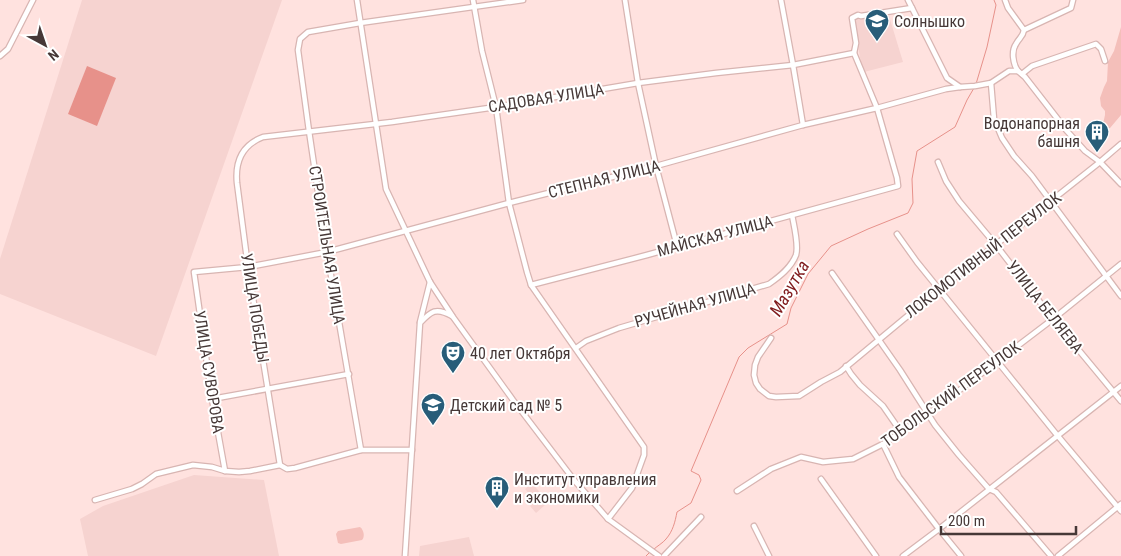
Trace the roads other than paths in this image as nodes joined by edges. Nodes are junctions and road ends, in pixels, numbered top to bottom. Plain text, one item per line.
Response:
1 (33, 0) edge
2 (357, 0) edge
3 (473, 0) edge
4 (523, 0) edge
5 (625, 0) edge
6 (781, 0) edge
7 (908, 0) edge
8 (1005, 0) edge
9 (1073, 0) edge
10 (475, 7) junction
11 (912, 8) junction
12 (360, 24) junction
13 (1024, 30) junction
14 (854, 53) junction
15 (0, 56) edge
16 (1105, 61) dead end
17 (793, 65) junction
18 (1020, 72) junction
19 (638, 83) junction
20 (991, 83) junction
21 (960, 86) junction
22 (496, 107) junction
23 (877, 108) junction
24 (376, 124) junction
25 (803, 125) junction
26 (309, 131) junction
27 (1121, 144) edge
28 (243, 152) joint
29 (938, 162) dead end
30 (1100, 162) junction
31 (656, 166) junction
32 (1121, 184) edge
33 (509, 202) junction
34 (1051, 202) junction
35 (792, 215) junction
36 (406, 231) junction
37 (897, 234) dead end
38 (996, 244) junction
39 (677, 246) junction
40 (327, 252) junction
41 (1121, 264) edge
42 (248, 267) junction
43 (194, 272) joint
44 (832, 273) dead end
45 (1105, 276) junction
46 (430, 282) junction
47 (532, 285) junction
48 (940, 289) junction
49 (1121, 296) edge
50 (453, 317) junction
51 (1053, 319) junction
52 (420, 323) junction
53 (771, 338) dead end
54 (878, 339) junction
55 (576, 348) junction
56 (997, 361) junction
57 (846, 366) junction
58 (348, 374) junction
59 (1121, 386) edge
60 (268, 390) junction
61 (1113, 392) junction
62 (212, 399) junction
63 (1121, 402) edge
64 (928, 414) junction
65 (902, 432) junction
66 (1057, 435) junction
67 (883, 444) junction
68 (361, 450) junction
69 (412, 450) junction
70 (280, 465) junction
71 (225, 471) junction
72 (821, 479) dead end
73 (989, 489) junction
74 (736, 491) dead end
75 (95, 500) dead end
76 (1120, 507) edge
77 (700, 517) dead end
78 (608, 519) junction
79 (754, 526) dead end
80 (939, 529) junction
81 (405, 556) edge
82 (659, 556) edge
83 (664, 556) edge
84 (769, 556) edge
85 (876, 556) edge
86 (903, 556) edge
87 (962, 556) edge
88 (1051, 556) edge
89 (1058, 556) edge

1 - 15 street
2 - 12 street
3 - 10 street
4 - 10 street
5 - 19 street
6 - 17 street
7 - 11 street
8 - 13 street
9 - 13 street
10 - 12 street
10 - 22 street
11 - 14 street
11 - 21 street
12 - 24 street
12 - 26 street, СТРОИТЕЛЬНАЯ УЛИЦА
13 - 18 street
14 - 17 street, САДОВАЯ УЛИЦА
14 - 23 street
16 - 18 street
17 - 19 street, САДОВАЯ УЛИЦА
17 - 25 street
18 - 20 street, СТЕПНАЯ УЛИЦА
18 - 30 street
19 - 22 street, САДОВАЯ УЛИЦА
19 - 31 street
20 - 21 street, СТЕПНАЯ УЛИЦА
20 - 34 street
21 - 23 street, СТЕПНАЯ УЛИЦА
22 - 24 street, САДОВАЯ УЛИЦА
22 - 33 street
23 - 25 street, СТЕПНАЯ УЛИЦА
23 - 35 street, МАЙСКАЯ УЛИЦА
24 - 26 street, САДОВАЯ УЛИЦА
24 - 36 street
25 - 31 street, СТЕПНАЯ УЛИЦА
26 - 28 street, САДОВАЯ УЛИЦА
26 - 40 street, СТРОИТЕЛЬНАЯ УЛИЦА
27 - 30 street, ЛОКОМОТИВНЫЙ ПЕРЕУЛОК
28 - 42 street, УЛИЦА ПОБЕДЫ
29 - 38 street, УЛИЦА БЕЛЯЕВА
30 - 32 street
30 - 34 street, ЛОКОМОТИВНЫЙ ПЕРЕУЛОК
31 - 33 street, СТЕПНАЯ УЛИЦА
31 - 39 street
33 - 36 street, СТЕПНАЯ УЛИЦА
33 - 47 street
34 - 38 street, ЛОКОМОТИВНЫЙ ПЕРЕУЛОК
34 - 45 street
35 - 39 street, МАЙСКАЯ УЛИЦА
35 - 55 street, РУЧЕЙНАЯ УЛИЦА
36 - 40 street, СТЕПНАЯ УЛИЦА
36 - 46 street
37 - 48 street
38 - 48 street, ЛОКОМОТИВНЫЙ ПЕРЕУЛОК
38 - 51 street, УЛИЦА БЕЛЯЕВА
39 - 47 street, МАЙСКАЯ УЛИЦА
40 - 42 street, СТЕПНАЯ УЛИЦА
40 - 58 street, СТРОИТЕЛЬНАЯ УЛИЦА
41 - 45 street, ТОБОЛЬСКИЙ ПЕРЕУЛОК
42 - 43 street, СТЕПНАЯ УЛИЦА
42 - 60 street, УЛИЦА ПОБЕДЫ
43 - 62 street, УЛИЦА СУВОРОВА
44 - 54 street
45 - 49 street
45 - 51 street, ТОБОЛЬСКИЙ ПЕРЕУЛОК
46 - 50 street
46 - 52 street
47 - 55 street
48 - 54 street, ЛОКОМОТИВНЫЙ ПЕРЕУЛОК
48 - 56 street
50 - 52 street
50 - 78 street
51 - 56 street, ТОБОЛЬСКИЙ ПЕРЕУЛОК
51 - 61 street, УЛИЦА БЕЛЯЕВА
52 - 69 street
53 - 57 street, ЛОКОМОТИВНЫЙ ПЕРЕУЛОК
54 - 57 street, ЛОКОМОТИВНЫЙ ПЕРЕУЛОК
54 - 64 street
55 - 78 street
56 - 64 street, ТОБОЛЬСКИЙ ПЕРЕУЛОК
56 - 66 street
57 - 65 street
58 - 60 street
58 - 68 street, СТРОИТЕЛЬНАЯ УЛИЦА
59 - 61 street
60 - 62 street
60 - 70 street, УЛИЦА ПОБЕДЫ
61 - 63 street, УЛИЦА БЕЛЯЕВА
61 - 66 street
62 - 71 street, УЛИЦА СУВОРОВА
64 - 65 street, ТОБОЛЬСКИЙ ПЕРЕУЛОК
64 - 73 street
65 - 67 street, ТОБОЛЬСКИЙ ПЕРЕУЛОК
66 - 73 street
66 - 76 street
67 - 74 street, ТОБОЛЬСКИЙ ПЕРЕУЛОК
67 - 80 street
68 - 69 street
68 - 70 street
69 - 81 street
70 - 71 street
71 - 75 street
72 - 85 street
73 - 80 street
73 - 88 street
76 - 89 street
77 - 83 street
78 - 82 street
79 - 84 street
80 - 86 street
80 - 87 street

